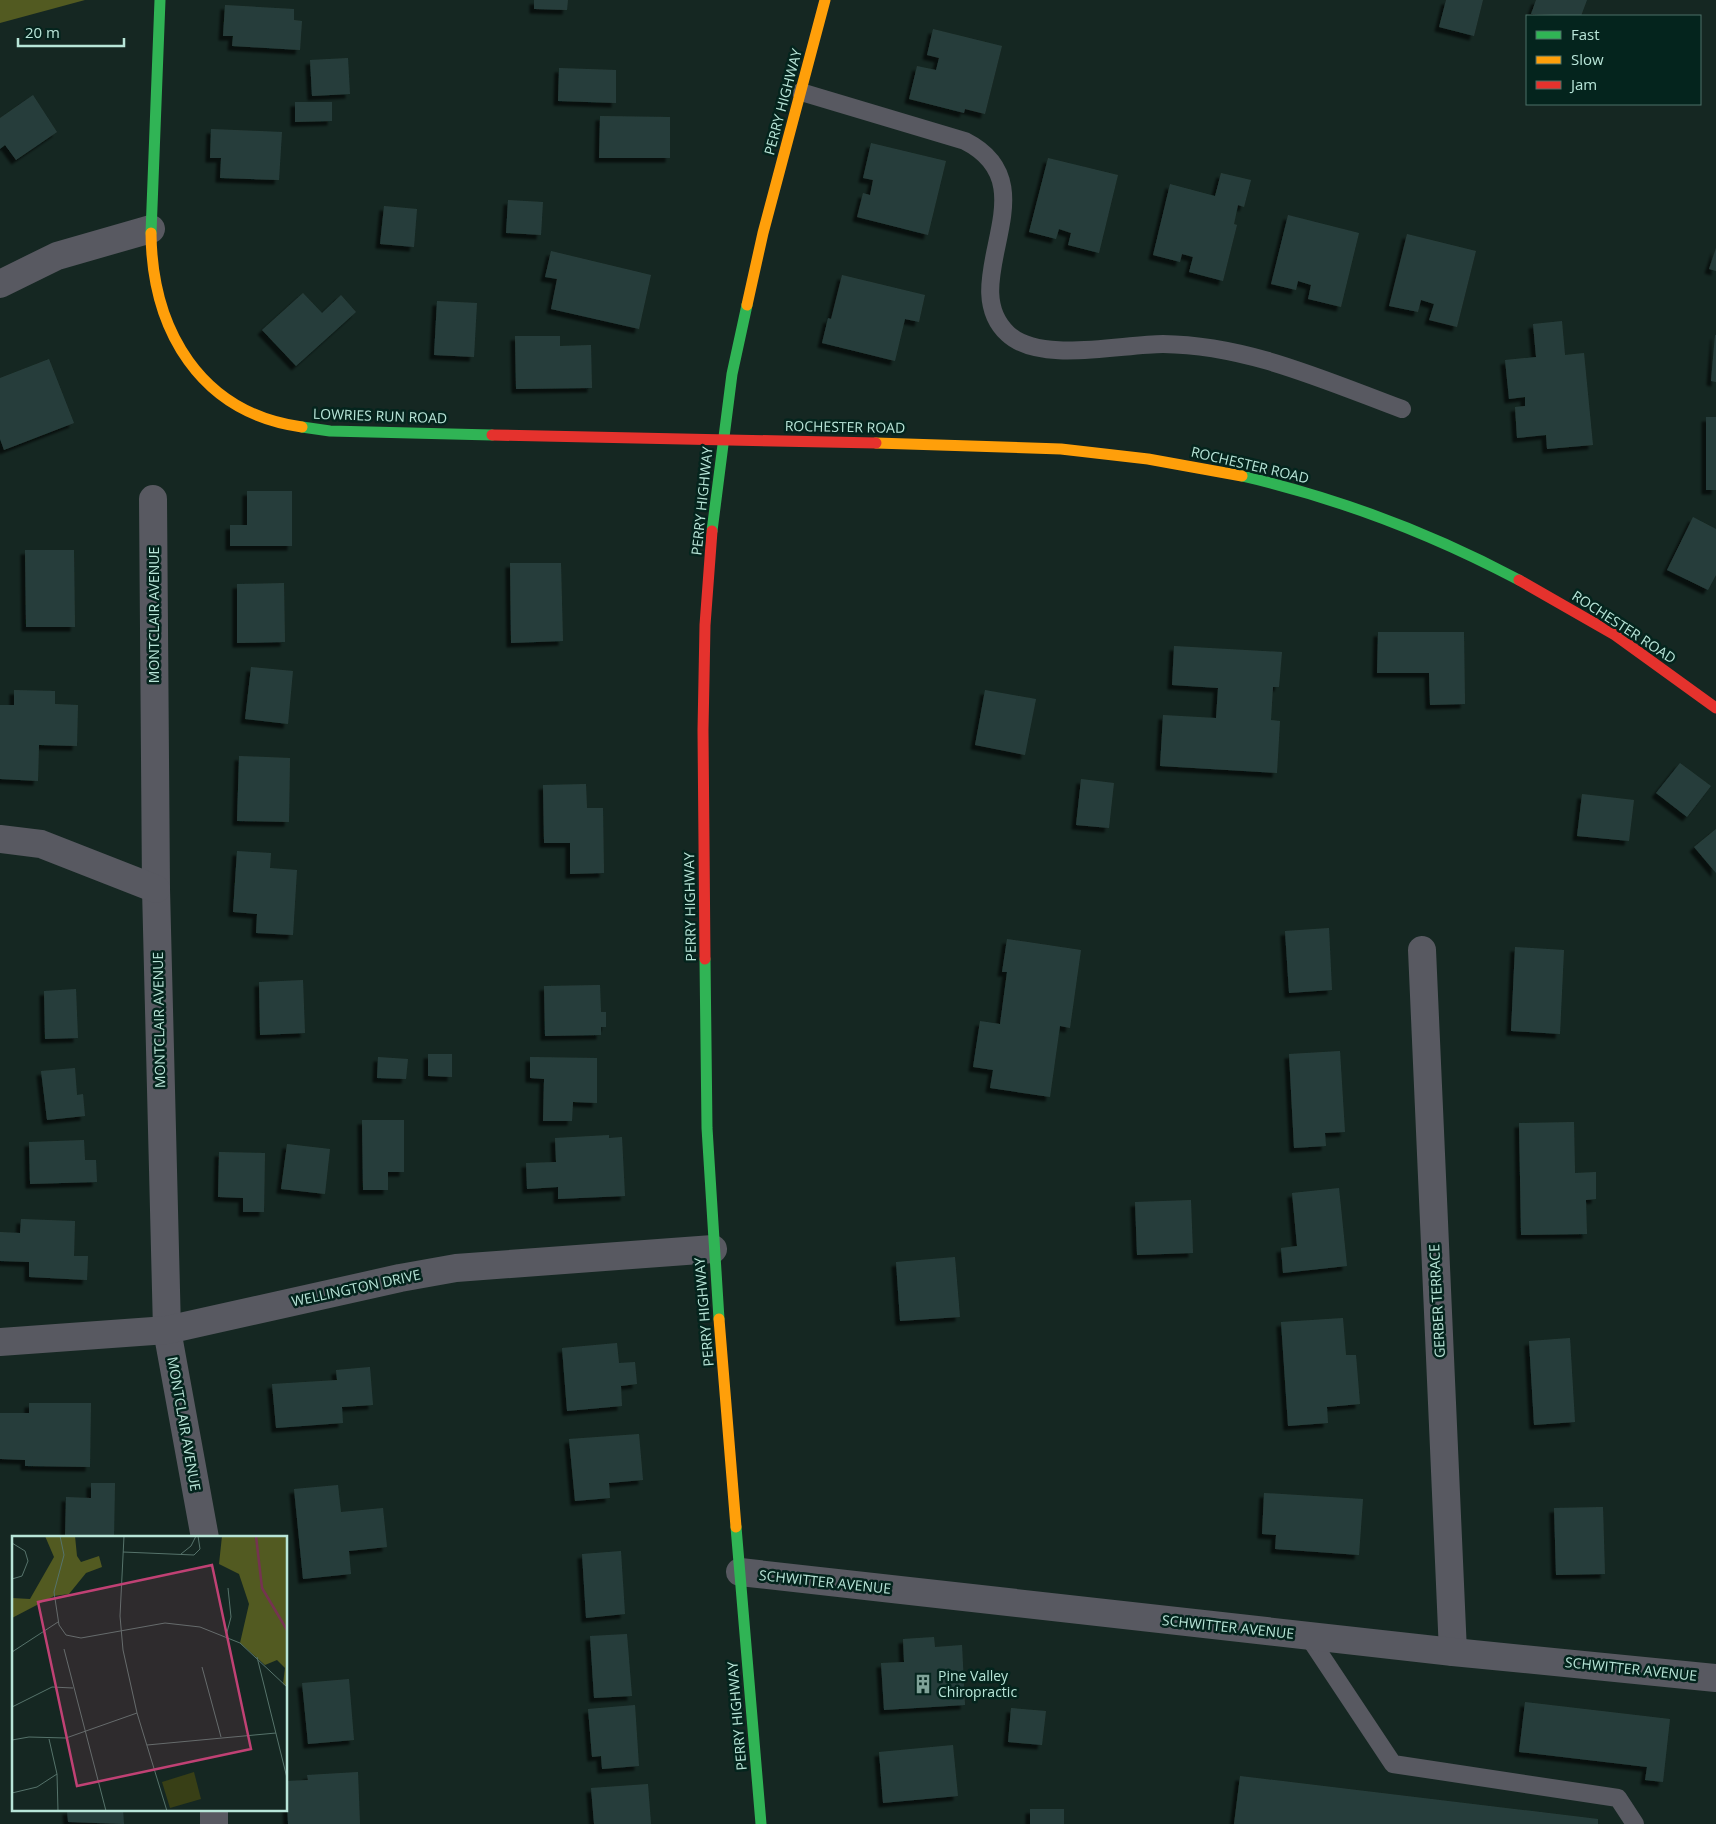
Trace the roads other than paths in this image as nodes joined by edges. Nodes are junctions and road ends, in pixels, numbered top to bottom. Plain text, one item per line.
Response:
1 (160, 0) edge
2 (825, 0) edge
3 (801, 92) junction
4 (151, 229) junction
5 (0, 284) edge
6 (1402, 409) dead end
7 (723, 440) junction
8 (153, 499) dead end
9 (1713, 698) edge
10 (0, 839) edge
11 (156, 888) junction
12 (1422, 950) dead end
13 (714, 1249) junction
14 (167, 1330) junction
15 (0, 1342) edge
16 (205, 1536) edge
17 (740, 1572) junction
18 (1308, 1636) junction
19 (1453, 1652) junction
20 (1716, 1678) edge
21 (761, 1824) edge
22 (1635, 1824) edge

1 - 4 street, LOWRIES RUN ROAD
2 - 3 street, PERRY HIGHWAY
3 - 6 lane
3 - 7 street, PERRY HIGHWAY
4 - 5 street
4 - 7 street, LOWRIES RUN ROAD
7 - 9 street, ROCHESTER ROAD
7 - 13 street, PERRY HIGHWAY
8 - 11 street, MONTCLAIR AVENUE
10 - 11 street
11 - 14 street, MONTCLAIR AVENUE
12 - 19 street, GERBER TERRACE
13 - 14 street, WELLINGTON DRIVE
13 - 17 street, PERRY HIGHWAY
14 - 15 street, WELLINGTON DRIVE
14 - 16 street, MONTCLAIR AVENUE
17 - 18 street, SCHWITTER AVENUE
17 - 21 street, PERRY HIGHWAY
18 - 19 street, SCHWITTER AVENUE
18 - 22 lane
19 - 20 street, SCHWITTER AVENUE

